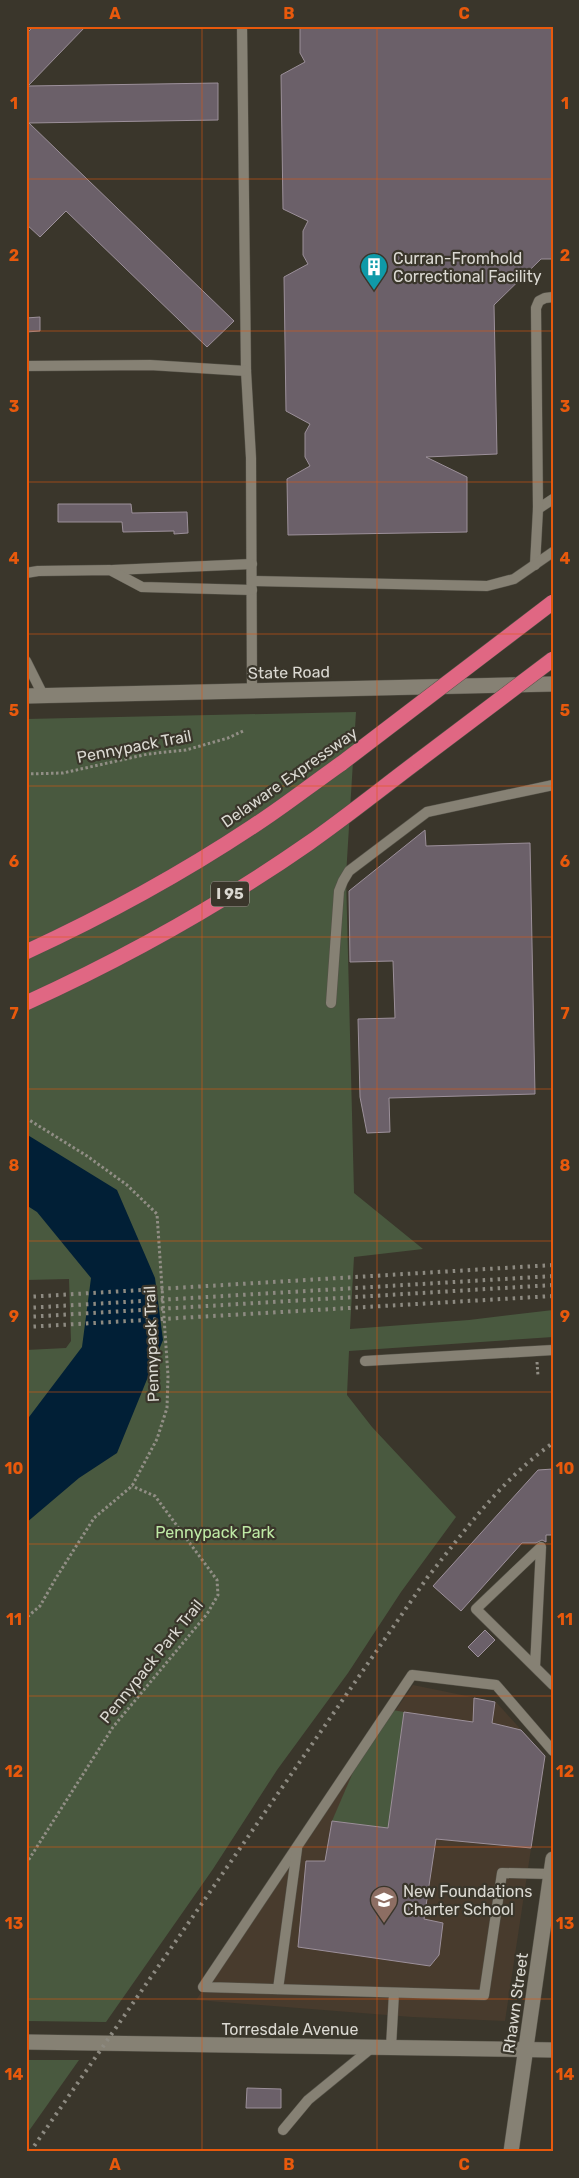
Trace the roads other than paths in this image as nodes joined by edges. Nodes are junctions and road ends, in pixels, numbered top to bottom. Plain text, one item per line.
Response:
1 (242, 26) edge
2 (553, 298) edge
3 (26, 366) edge
4 (246, 371) junction
5 (553, 499) edge
6 (538, 509) junction
7 (553, 552) edge
8 (252, 564) junction
9 (535, 565) junction
10 (110, 570) junction
11 (26, 573) edge
12 (252, 586) junction
13 (553, 602) edge
14 (553, 659) edge
15 (26, 661) edge
16 (553, 684) edge
17 (252, 690) junction
18 (43, 695) junction
19 (26, 696) edge
20 (553, 785) edge
21 (26, 952) edge
22 (331, 1002) dead end
23 (26, 1003) edge
24 (553, 1350) edge
25 (365, 1361) dead end
26 (535, 1667) junction
27 (553, 1685) edge
28 (553, 1752) edge
29 (298, 1845) junction
30 (553, 1859) edge
31 (551, 1874) junction
32 (278, 1989) junction
33 (394, 1993) junction
34 (26, 2042) edge
35 (374, 2046) junction
36 (391, 2047) junction
37 (526, 2049) junction
38 (553, 2050) edge
39 (283, 2130) dead end
40 (511, 2152) edge

1 - 4 lane
2 - 6 lane
3 - 4 lane
4 - 8 lane
5 - 6 lane
6 - 9 lane
7 - 9 lane
8 - 10 lane
8 - 12 lane
9 - 12 lane
10 - 11 lane
10 - 12 lane
12 - 17 lane
13 - 21 highway, Delaware Expressway, bridge
14 - 23 highway, I 95, bridge
15 - 18 lane
16 - 17 main road, State Road
17 - 18 main road, State Road
18 - 19 main road, State Road
20 - 22 lane
24 - 25 lane
26 - 26 lane
26 - 27 lane
28 - 29 lane
29 - 32 lane
29 - 32 lane
30 - 31 main road, Rhawn Street
31 - 33 lane
31 - 37 main road, Rhawn Street
32 - 33 lane
33 - 36 lane
34 - 35 main road, Torresdale Avenue
35 - 36 main road, Torresdale Avenue
35 - 39 lane
36 - 37 main road, Torresdale Avenue
37 - 38 main road, Torresdale Avenue
37 - 40 main road, Rhawn Street

